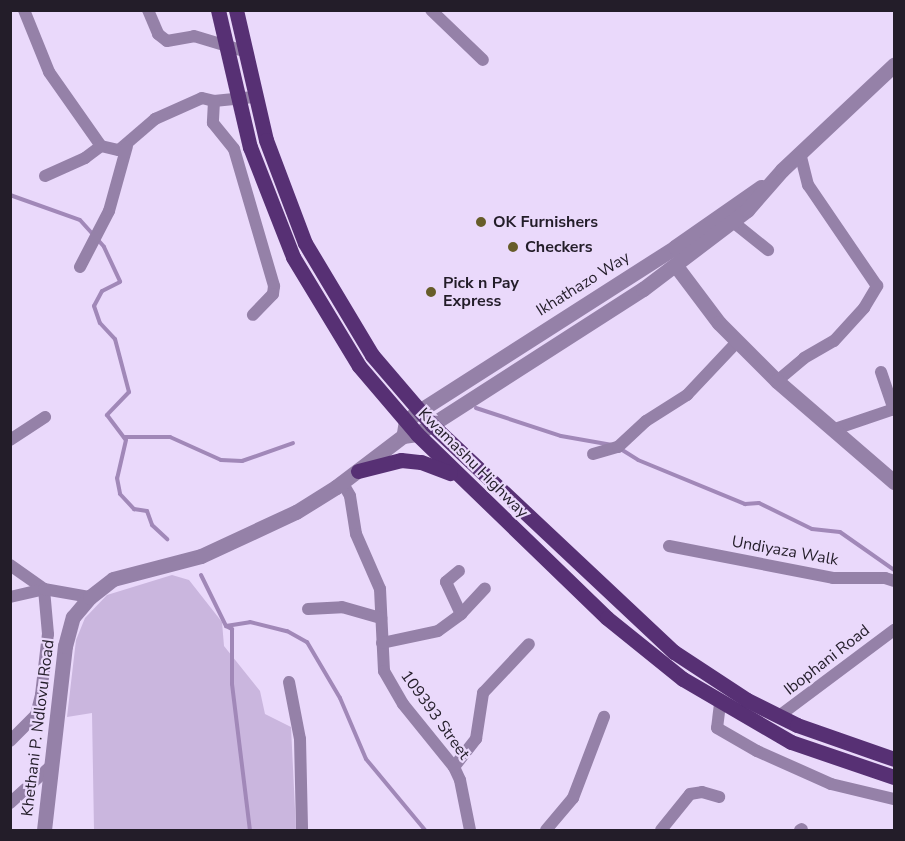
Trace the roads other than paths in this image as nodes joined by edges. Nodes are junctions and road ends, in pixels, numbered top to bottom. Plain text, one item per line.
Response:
1 (24, 10) edge
2 (148, 10) edge
3 (218, 10) edge
4 (236, 10) edge
5 (431, 10) edge
6 (226, 47) junction
7 (244, 51) junction
8 (483, 60) dead end
9 (894, 65) edge
10 (254, 97) junction
11 (238, 99) junction
12 (214, 101) junction
13 (101, 146) junction
14 (127, 146) junction
15 (800, 153) junction
16 (778, 175) junction
17 (45, 176) dead end
18 (733, 222) junction
19 (768, 250) dead end
20 (676, 266) junction
21 (80, 267) dead end
22 (253, 315) dead end
23 (737, 342) junction
24 (881, 372) dead end
25 (777, 381) junction
26 (894, 409) edge
27 (419, 411) junction
28 (45, 417) dead end
29 (432, 425) junction
30 (835, 429) junction
31 (409, 431) junction
32 (10, 440) edge
33 (593, 454) dead end
34 (358, 471) junction
35 (460, 479) junction
36 (342, 482) junction
37 (894, 482) edge
38 (669, 546) dead end
39 (10, 565) edge
40 (459, 571) dead end
41 (894, 581) edge
42 (485, 588) dead end
43 (44, 589) junction
44 (10, 597) edge
45 (90, 597) junction
46 (308, 609) dead end
47 (461, 614) junction
48 (381, 618) junction
49 (894, 630) edge
50 (382, 643) junction
51 (529, 644) dead end
52 (289, 682) dead end
53 (720, 704) junction
54 (779, 716) junction
55 (604, 717) dead end
56 (10, 741) edge
57 (894, 759) edge
58 (51, 766) junction
59 (454, 767) junction
60 (894, 777) edge
61 (719, 797) dead end
62 (894, 799) edge
63 (10, 803) edge
64 (44, 831) edge
65 (302, 831) edge
66 (470, 831) edge
67 (546, 831) edge
68 (662, 831) edge

1 - 13 street
2 - 6 street
3 - 6 main road, Kwamashu Highway
4 - 7 main road, Kwamashu Highway
5 - 8 street
6 - 7 street
6 - 11 main road, Kwamashu Highway
7 - 10 main road, Kwamashu Highway
9 - 15 street, Ikhathazo Way
10 - 11 street
10 - 27 main road, Kwamashu Highway
11 - 12 street
11 - 31 main road, Kwamashu Highway
12 - 14 street
12 - 22 street
13 - 14 street
13 - 17 street
14 - 21 street
15 - 16 street, Ikhathazo Way
15 - 25 street
16 - 18 street, Ikhathazo Way
16 - 27 street, Ikhathazo Way
18 - 19 street
18 - 20 street, Ikhathazo Way
20 - 23 street
20 - 29 street, Ikhathazo Way
23 - 25 street
23 - 33 street
24 - 26 street
25 - 30 street
26 - 30 street
27 - 29 main road, Kwamashu Highway
27 - 31 street, Ikhathazo Way
28 - 32 street
29 - 31 street, Ikhathazo Way
29 - 54 main road, Kwamashu Highway
30 - 37 street
31 - 34 street, Khethani P. Ndlovu Road
31 - 35 main road, Kwamashu Highway
34 - 35 main road
34 - 36 street, Khethani P. Ndlovu Road
35 - 53 main road, Kwamashu Highway
36 - 45 street, Khethani P. Ndlovu Road
36 - 48 street, 109393 Street
38 - 41 street, Undiyaza Walk
39 - 43 street
40 - 47 street
42 - 47 street
43 - 44 street
43 - 45 street
43 - 56 street
45 - 58 street, Khethani P. Ndlovu Road
46 - 48 street
47 - 50 street
48 - 50 street, 109393 Street
49 - 54 street, Ibophani Road
50 - 59 street, 109393 Street
51 - 59 street
52 - 65 street
53 - 60 main road, Kwamashu Highway
53 - 62 street
54 - 57 main road, Kwamashu Highway
55 - 67 street
58 - 63 street
58 - 64 street, Khethani P. Ndlovu Road
59 - 66 street, 109393 Street
61 - 68 street

